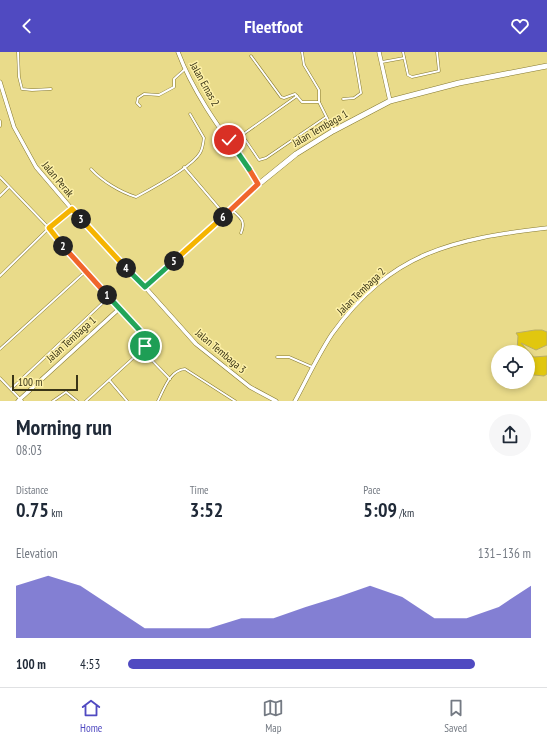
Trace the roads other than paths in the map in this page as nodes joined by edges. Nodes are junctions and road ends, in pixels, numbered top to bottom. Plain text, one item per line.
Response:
1 (18, 52) edge
2 (178, 52) edge
3 (302, 52) edge
4 (354, 52) edge
5 (379, 52) edge
6 (403, 52) edge
7 (436, 52) edge
8 (251, 56) dead end
9 (404, 58) junction
10 (382, 62) junction
11 (547, 66) edge
12 (185, 69) junction
13 (0, 82) edge
14 (1, 88) edge
15 (51, 89) dead end
16 (297, 96) junction
17 (343, 100) dead end
18 (390, 101) junction
19 (319, 102) junction
20 (140, 106) dead end
21 (190, 114) dead end
22 (326, 116) junction
23 (0, 121) edge
24 (0, 126) edge
25 (333, 131) junction
26 (184, 167) junction
27 (91, 169) dead end
28 (0, 177) edge
29 (258, 184) junction
30 (10, 187) junction
31 (0, 196) edge
32 (72, 209) junction
33 (231, 209) junction
34 (225, 215) junction
35 (49, 228) junction
36 (547, 228) edge
37 (241, 232) dead end
38 (85, 272) junction
39 (0, 276) edge
40 (145, 287) junction
41 (109, 297) junction
42 (120, 308) junction
43 (0, 349) edge
44 (142, 350) junction
45 (277, 357) dead end
46 (313, 367) junction
47 (0, 378) edge
48 (170, 378) junction
49 (110, 381) junction
50 (11, 389) junction
51 (20, 400) edge
52 (53, 401) edge
53 (77, 401) edge
54 (87, 401) edge
55 (127, 401) edge
56 (158, 401) edge
57 (235, 401) edge
58 (276, 401) edge
59 (295, 401) edge

1 - 15 lane
2 - 12 street, Jalan Emas 2
3 - 19 lane
4 - 17 lane
5 - 10 street
6 - 9 lane
7 - 9 lane
8 - 16 lane
9 - 10 lane
10 - 18 street
11 - 18 street, Jalan Tembaga 1
12 - 20 lane
12 - 29 street, Jalan Emas 2
13 - 14 street, Jalan Perak
14 - 32 street, Jalan Perak
16 - 19 lane
16 - 22 lane
18 - 25 street, Jalan Tembaga 1
19 - 22 lane
21 - 26 lane
22 - 25 lane
23 - 24 lane
25 - 29 street, Jalan Tembaga 1
26 - 27 lane
26 - 34 lane
28 - 30 lane
29 - 33 street, Jalan Tembaga 1
30 - 31 lane
30 - 35 lane
32 - 35 lane
32 - 40 street, Jalan Perak
33 - 34 street, Jalan Tembaga 1
33 - 37 lane
34 - 40 street, Jalan Tembaga 1
35 - 38 lane
35 - 39 lane
36 - 46 street, Jalan Tembaga 2
38 - 41 lane
38 - 43 lane
40 - 58 street, Jalan Tembaga 3
41 - 42 lane
41 - 50 lane
42 - 44 lane
42 - 51 street, Jalan Tembaga 1
44 - 48 lane
44 - 49 lane
45 - 46 lane
46 - 59 street, Jalan Tembaga 2
47 - 50 lane
48 - 56 lane
48 - 57 lane
49 - 54 lane
49 - 55 lane
50 - 51 lane
52 - 53 lane

